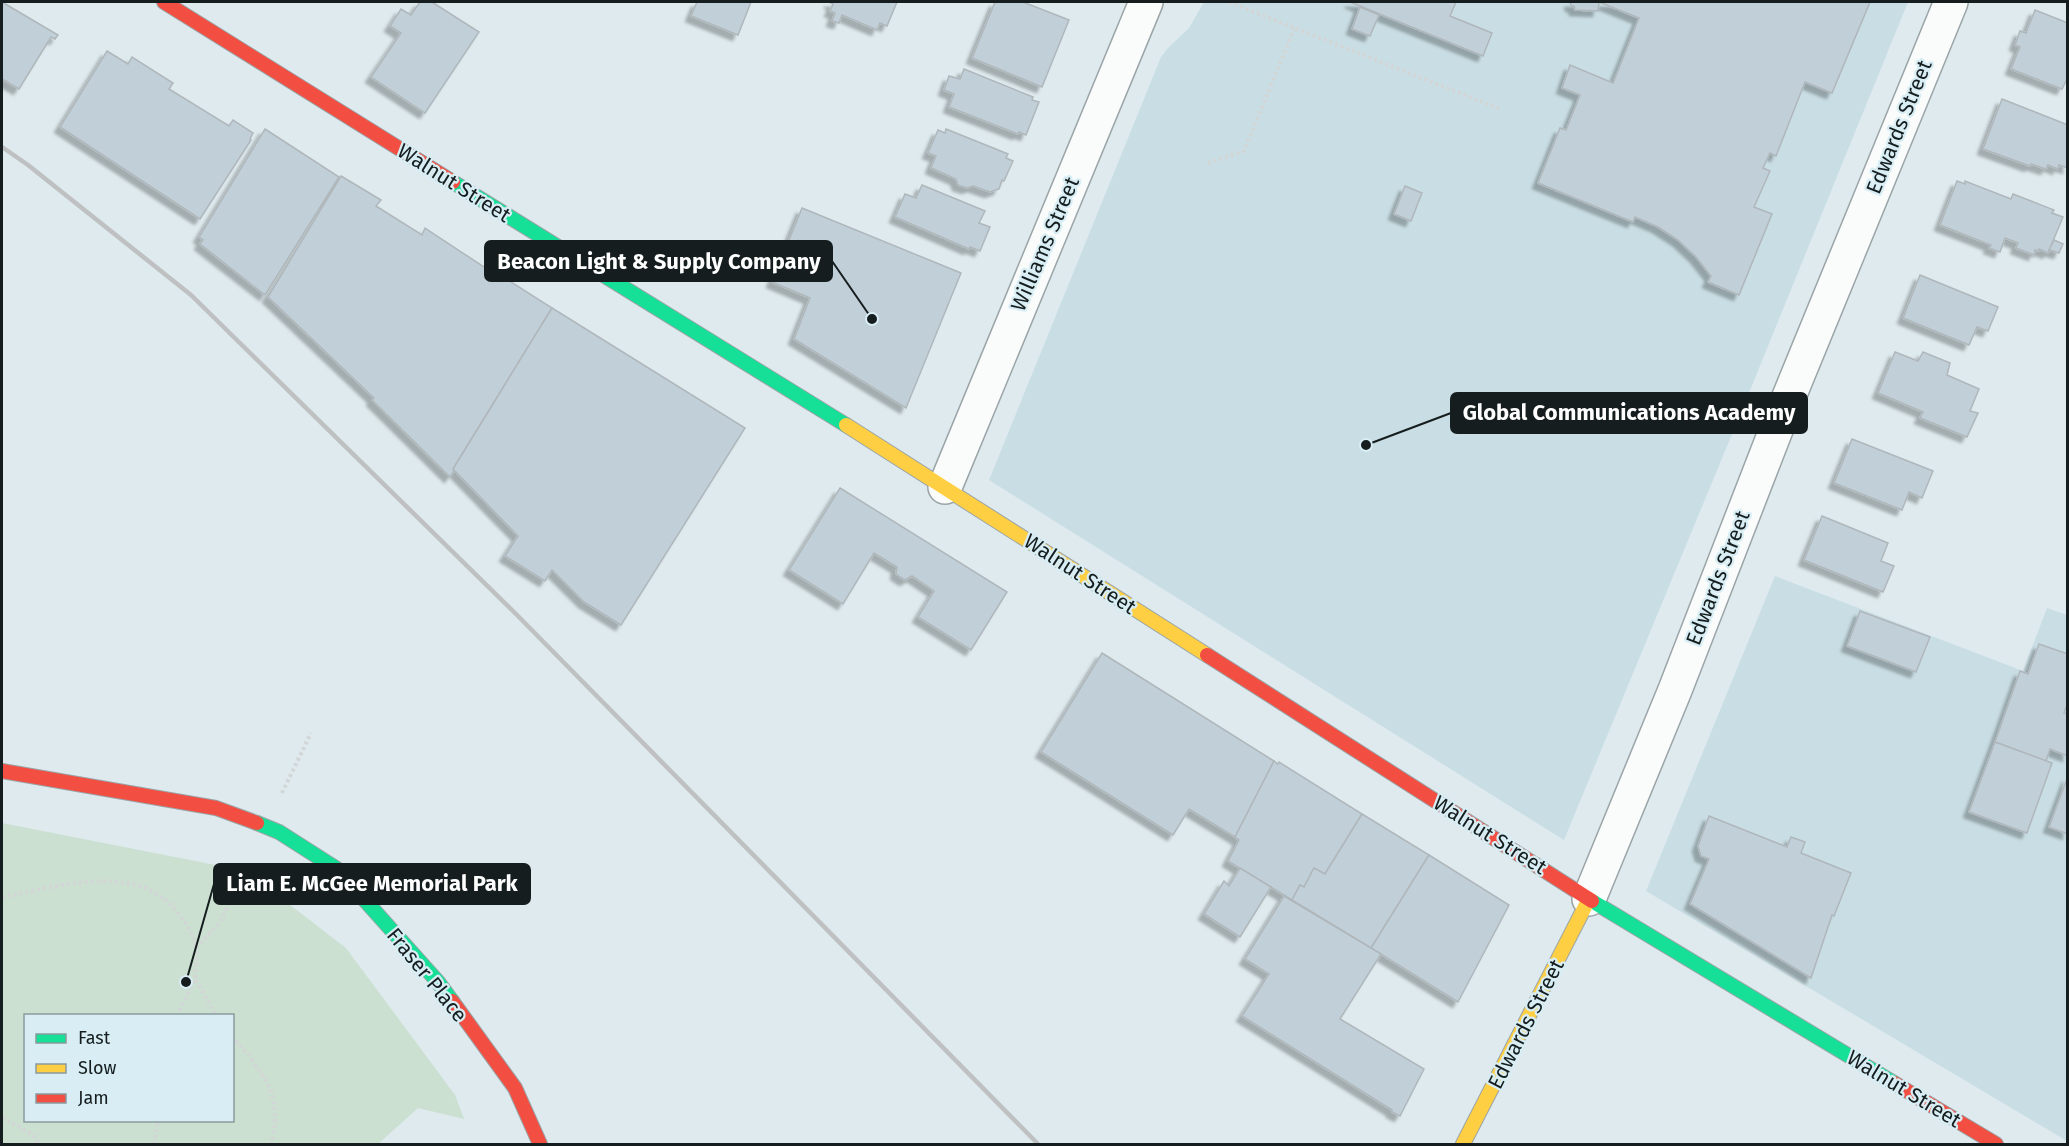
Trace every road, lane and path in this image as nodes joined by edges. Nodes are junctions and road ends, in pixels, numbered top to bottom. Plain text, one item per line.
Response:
1 (164, 2) edge
2 (1229, 2) edge
3 (1951, 2) edge
4 (1139, 4) edge
5 (1294, 29) junction
6 (1500, 109) dead end
7 (1208, 163) dead end
8 (945, 487) junction
9 (311, 733) dead end
10 (2, 771) edge
11 (282, 793) dead end
12 (249, 865) dead end
13 (2, 897) edge
14 (1590, 899) junction
15 (197, 946) junction
16 (195, 979) junction
17 (178, 1014) edge
18 (215, 1014) edge
19 (234, 1039) edge
20 (2, 1117) edge
21 (158, 1122) edge
22 (39, 1144) edge
23 (154, 1144) edge
24 (271, 1144) edge
25 (540, 1144) edge
26 (1463, 1144) edge
27 (1996, 1144) edge

1 - 8 street, Walnut Street
2 - 5 path
3 - 14 street, Edwards Street
4 - 8 street, Williams Street
5 - 6 path
5 - 7 path
8 - 14 street, Walnut Street
9 - 11 path
10 - 25 street, Fraser Place
12 - 15 path
13 - 15 path
14 - 26 street, Edwards Street
14 - 27 street, Walnut Street
15 - 16 path
16 - 17 path
16 - 18 path
19 - 24 path
20 - 22 path
21 - 23 path

